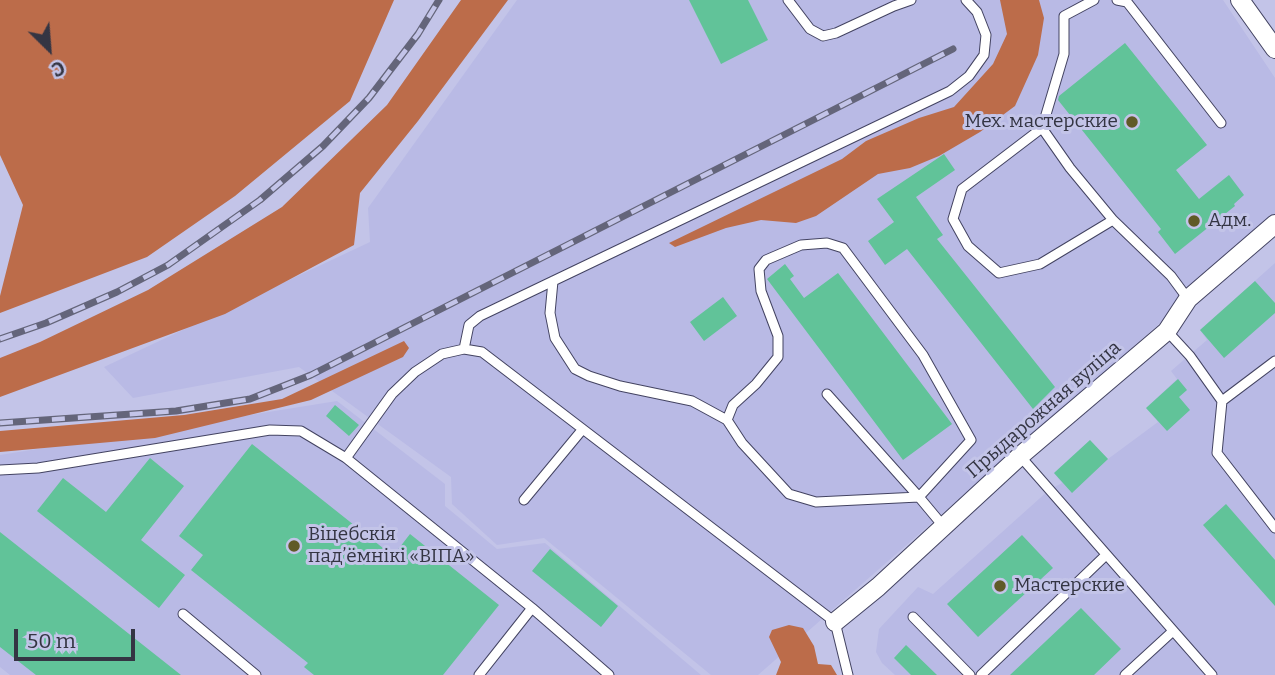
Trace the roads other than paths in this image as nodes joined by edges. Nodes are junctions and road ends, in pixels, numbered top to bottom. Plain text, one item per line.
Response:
1 (788, 0) edge
2 (911, 0) edge
3 (966, 0) edge
4 (1094, 0) edge
5 (1116, 0) edge
6 (1240, 0) edge
7 (1275, 49) edge
8 (1221, 123) dead end
9 (1042, 128) junction
10 (1113, 220) junction
11 (1275, 225) edge
12 (553, 282) junction
13 (1188, 299) junction
14 (1167, 331) junction
15 (464, 349) junction
16 (1275, 361) edge
17 (827, 394) dead end
18 (1222, 401) junction
19 (727, 420) junction
20 (582, 430) junction
21 (1020, 456) junction
22 (346, 458) junction
23 (0, 470) edge
24 (919, 497) junction
25 (524, 500) dead end
26 (944, 527) junction
27 (1275, 528) edge
28 (1106, 555) junction
29 (532, 608) junction
30 (183, 614) dead end
31 (913, 617) dead end
32 (835, 622) junction
33 (1173, 631) junction
34 (257, 675) edge
35 (479, 675) edge
36 (609, 675) edge
37 (848, 675) edge
38 (970, 675) edge
39 (981, 675) edge
40 (1125, 675) edge
41 (1212, 675) edge

1 - 2 lane
3 - 12 lane
4 - 9 lane
5 - 8 lane
6 - 7 street
9 - 10 lane
9 - 10 lane
10 - 13 lane
11 - 13 street, Прыдарожная вуліца
12 - 15 lane
12 - 19 lane
13 - 14 street, Прыдарожная вуліца
14 - 18 lane
14 - 21 street, Прыдарожная вуліца
15 - 20 lane
15 - 22 lane
16 - 18 lane
17 - 24 lane
18 - 27 lane
19 - 24 lane
19 - 24 lane
20 - 25 lane
20 - 32 lane
21 - 26 street, Прыдарожная вуліца
21 - 28 lane
22 - 23 lane
22 - 29 lane
24 - 26 lane
26 - 32 street, Прыдарожная вуліца
28 - 33 lane
28 - 39 lane
29 - 35 lane
29 - 36 lane
30 - 34 lane
31 - 38 lane
32 - 37 lane
33 - 40 lane
33 - 41 lane

